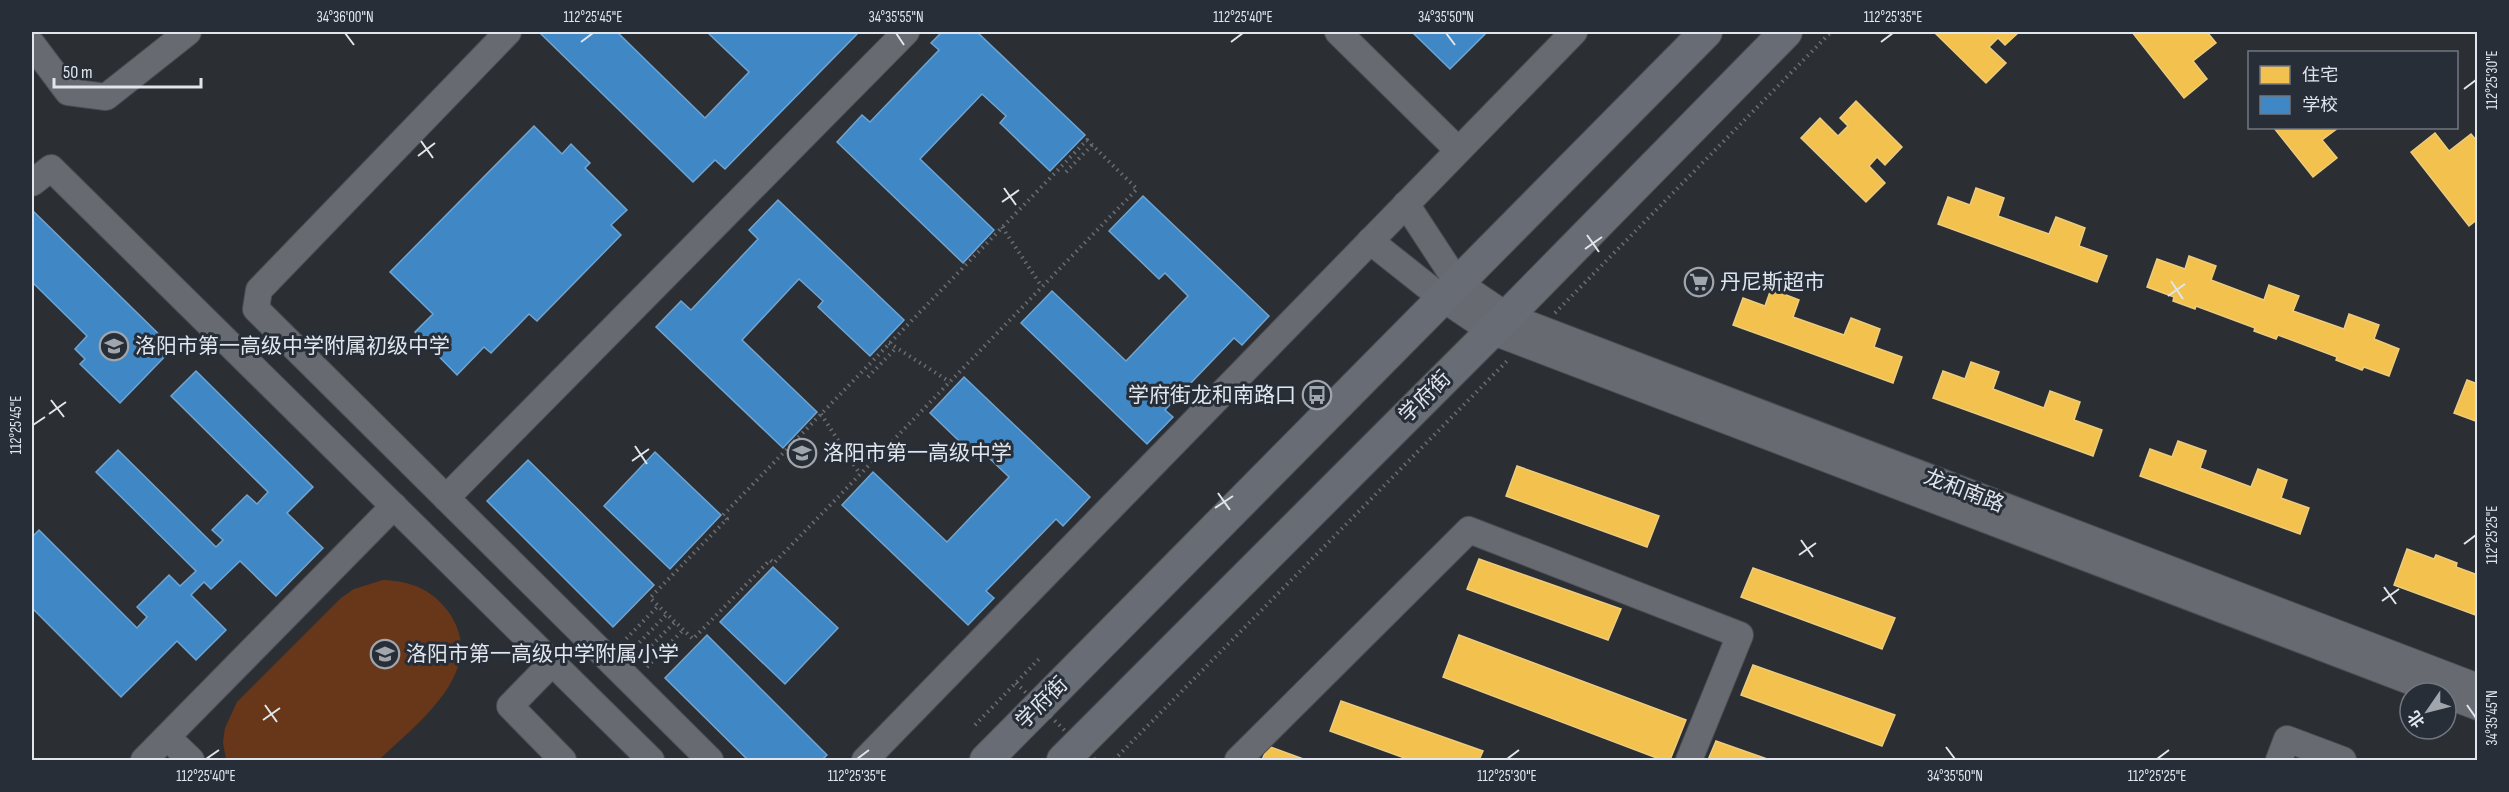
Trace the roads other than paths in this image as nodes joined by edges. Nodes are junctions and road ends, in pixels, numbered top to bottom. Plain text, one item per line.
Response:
1 (188, 32) edge
2 (508, 32) edge
3 (906, 32) edge
4 (1338, 32) edge
5 (1574, 32) edge
6 (1706, 32) edge
7 (1786, 32) edge
8 (32, 44) edge
9 (1458, 150) junction
10 (32, 183) edge
11 (1406, 204) junction
12 (1370, 240) junction
13 (1449, 290) junction
14 (1499, 323) junction
15 (1532, 336) junction
16 (446, 498) junction
17 (394, 507) junction
18 (552, 663) junction
19 (2410, 681) edge
20 (2478, 687) edge
21 (2458, 700) edge
22 (2478, 707) edge
23 (167, 737) junction
24 (144, 760) edge
25 (191, 760) edge
26 (562, 760) edge
27 (651, 760) edge
28 (710, 760) edge
29 (865, 760) edge
30 (986, 760) edge
31 (1063, 760) edge
32 (1238, 760) edge
33 (1689, 760) edge
34 (2279, 760) edge
35 (2343, 760) edge

1 - 8 street
2 - 16 street
3 - 16 street
4 - 9 street
5 - 9 street
6 - 13 main road, 学府街
7 - 14 main road, 学府街
9 - 11 street
10 - 17 street
11 - 12 street
11 - 13 street
12 - 13 street, 龙和南路
12 - 29 street
13 - 14 street, 龙和南路
13 - 30 main road, 学府街
14 - 15 street, 龙和南路
14 - 31 main road, 学府街
15 - 19 street, 龙和南路
15 - 20 street, 龙和南路
16 - 28 street
17 - 18 street
17 - 23 street
18 - 26 street
18 - 27 street
21 - 22 street
23 - 24 street
23 - 25 street
32 - 33 street
34 - 35 street

